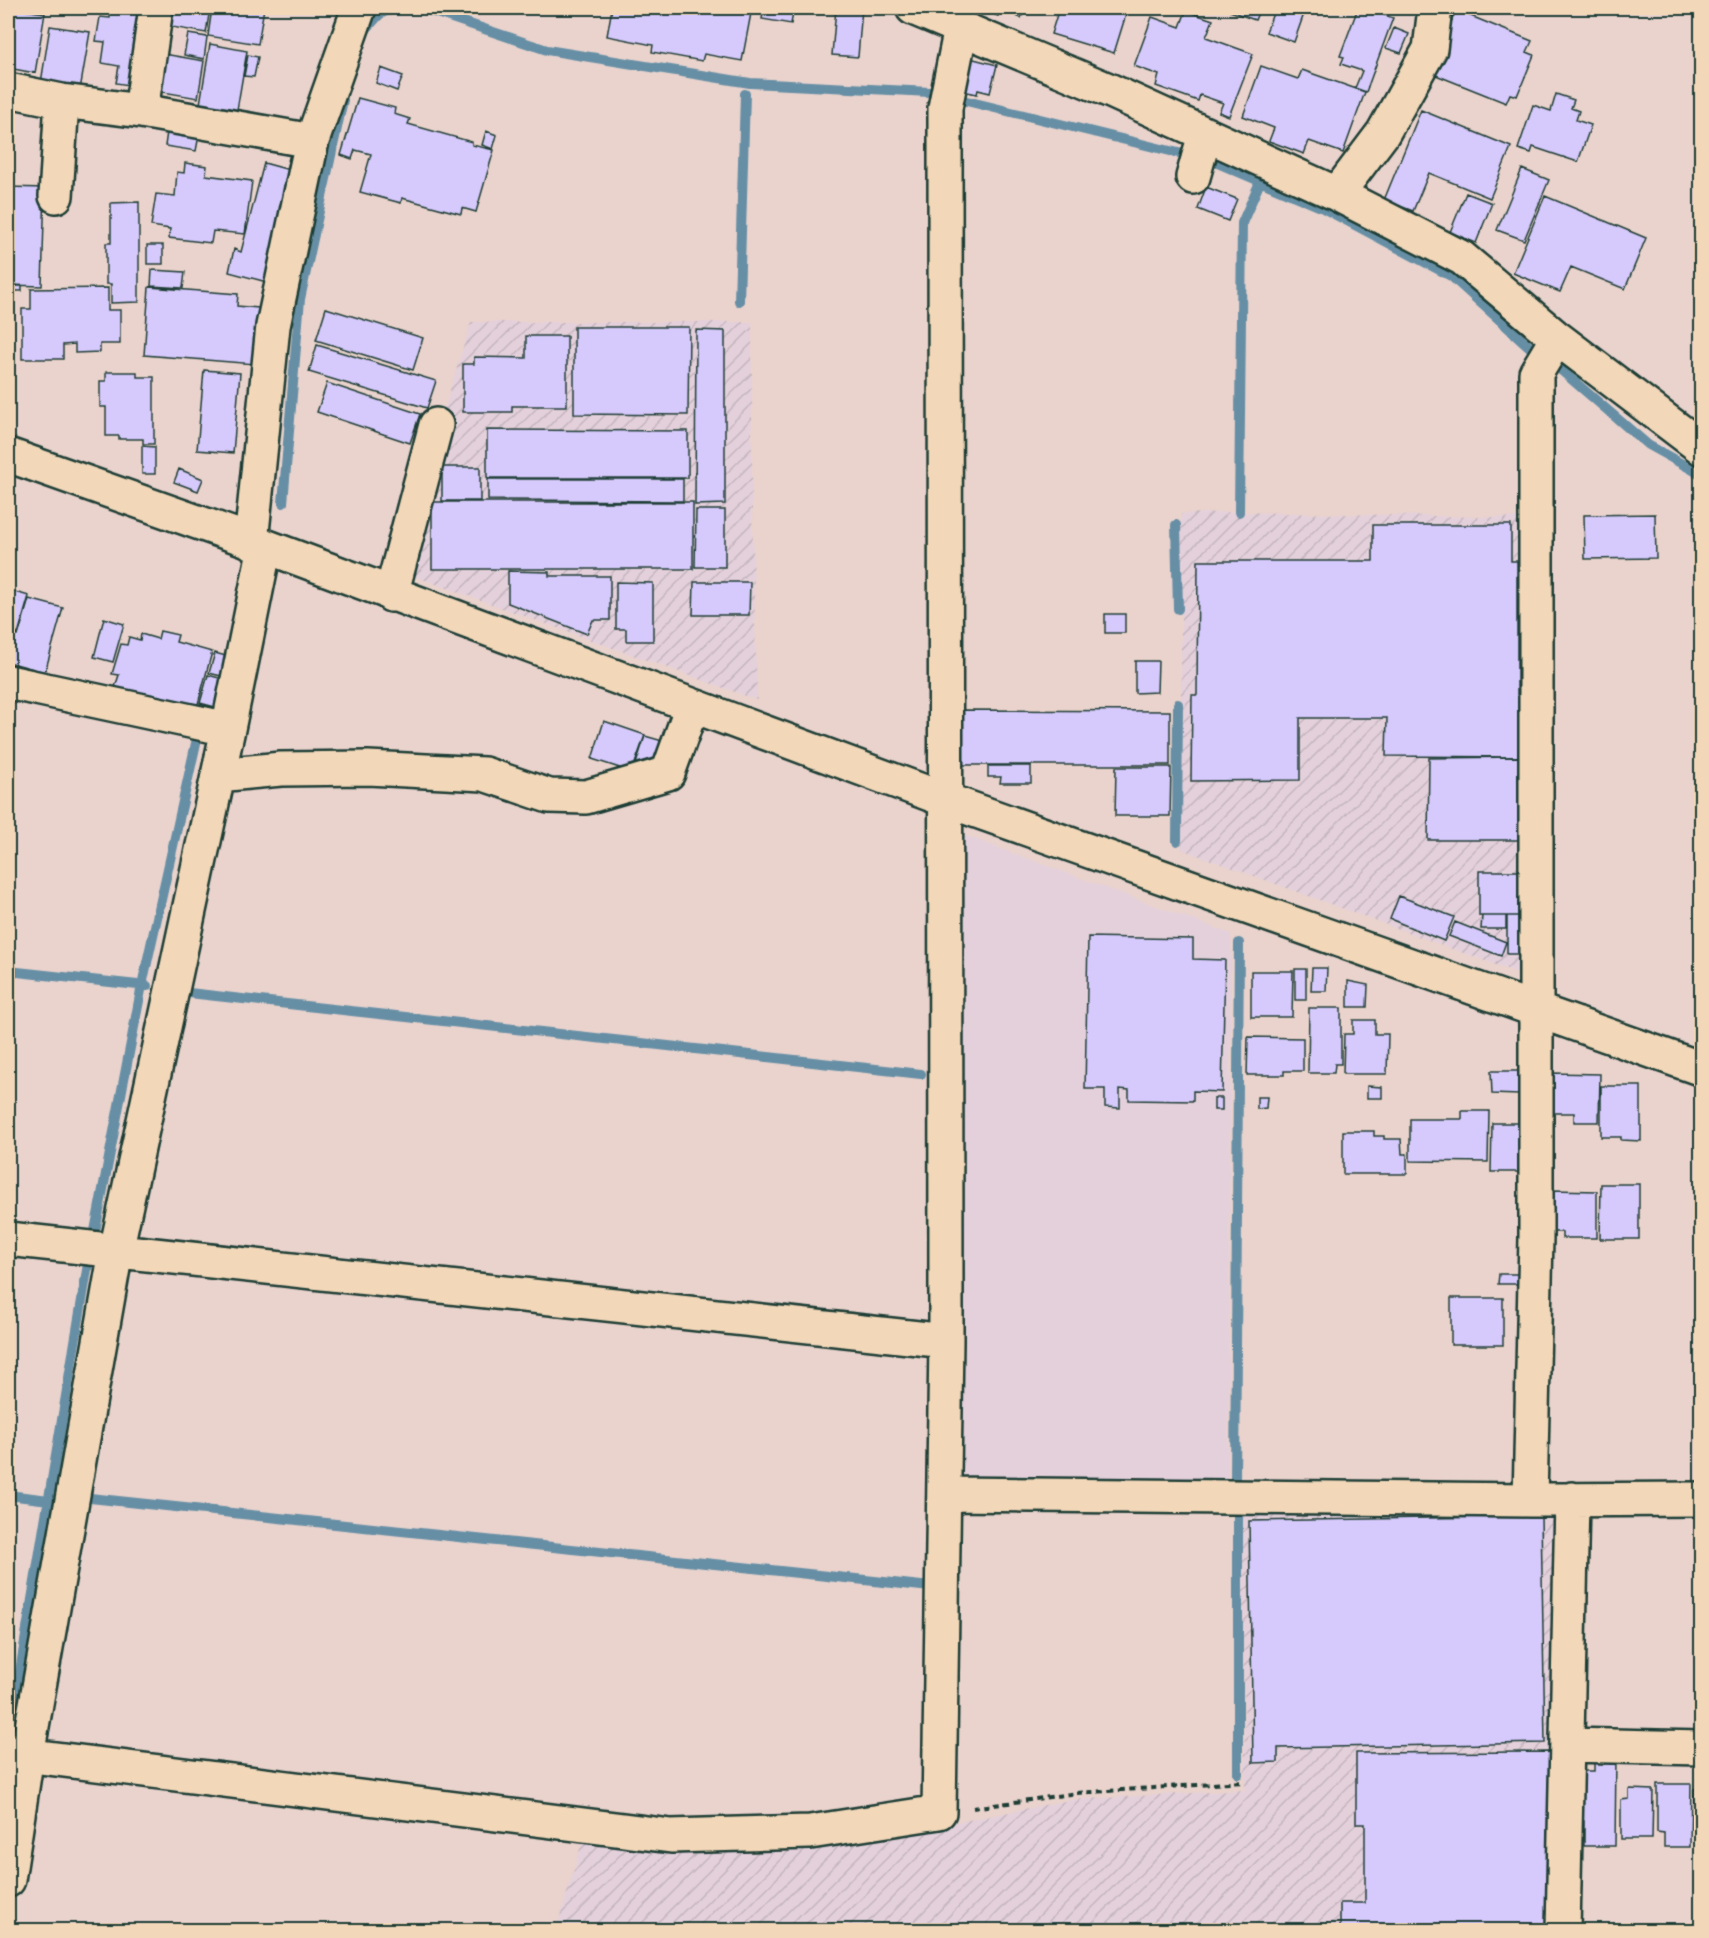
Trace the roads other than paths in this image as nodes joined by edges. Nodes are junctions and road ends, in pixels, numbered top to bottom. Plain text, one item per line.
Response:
1 (156, 8) edge
2 (359, 8) edge
3 (913, 8) edge
4 (1435, 8) edge
5 (961, 28) junction
6 (8, 90) edge
7 (62, 100) junction
8 (141, 111) junction
9 (312, 141) junction
10 (1337, 194) junction
11 (56, 196) dead end
12 (1548, 354) junction
13 (436, 425) dead end
14 (1701, 448) edge
15 (8, 455) edge
16 (258, 544) junction
17 (391, 595) junction
18 (8, 682) edge
19 (692, 706) junction
20 (228, 729) junction
21 (218, 775) junction
22 (946, 800) junction
23 (1536, 1010) junction
24 (1701, 1069) edge
25 (8, 1239) edge
26 (116, 1251) junction
27 (946, 1341) junction
28 (946, 1494) junction
29 (1572, 1499) junction
30 (1701, 1499) edge
31 (1530, 1500) junction
32 (1567, 1745) junction
33 (1701, 1748) edge
34 (17, 1754) edge
35 (8, 1880) edge
36 (1563, 1930) edge

1 - 8 street
2 - 9 street
3 - 5 street
4 - 10 street
5 - 10 street
5 - 22 street
6 - 7 street
7 - 8 street
7 - 11 street
8 - 9 street
9 - 16 street
10 - 12 street
12 - 14 street
12 - 23 street
13 - 17 street
15 - 16 street
16 - 17 street
16 - 20 street
17 - 19 street
18 - 20 street
19 - 21 street
19 - 22 street
20 - 21 street
21 - 26 street
22 - 23 street
22 - 27 street
23 - 24 street
23 - 31 street
25 - 26 street
26 - 27 street
26 - 34 street
27 - 28 street
28 - 31 street
28 - 34 street
29 - 30 street
29 - 31 street
29 - 32 street
32 - 33 street
32 - 36 street
34 - 35 street

